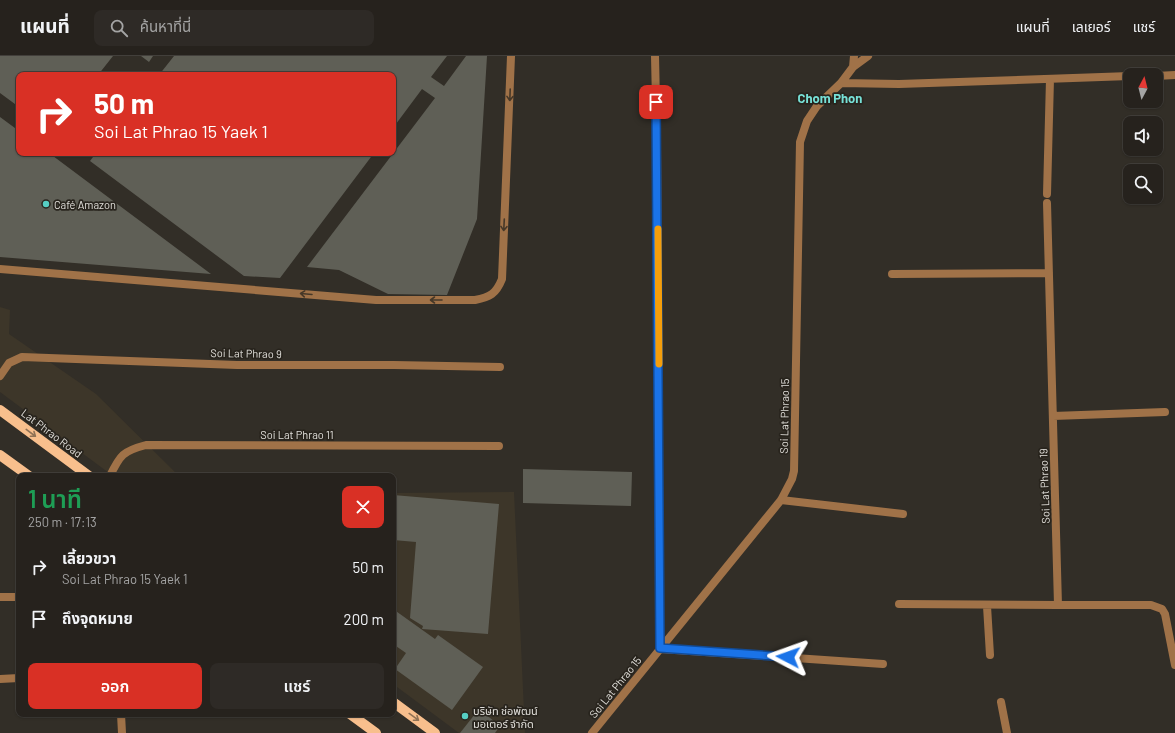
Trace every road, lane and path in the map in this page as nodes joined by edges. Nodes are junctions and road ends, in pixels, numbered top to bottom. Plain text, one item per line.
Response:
1 (511, 56) edge
2 (655, 56) edge
3 (854, 56) edge
4 (868, 56) edge
5 (853, 67) junction
6 (1175, 75) edge
7 (1123, 76) edge
8 (1163, 76) edge
9 (1050, 78) junction
10 (841, 83) junction
11 (1047, 194) dead end
12 (1047, 203) dead end
13 (0, 269) edge
14 (1049, 273) junction
15 (892, 274) dead end
16 (500, 367) dead end
17 (0, 376) edge
18 (0, 410) edge
19 (1165, 412) dead end
20 (1053, 416) junction
21 (499, 446) dead end
22 (0, 455) edge
23 (25, 473) edge
24 (85, 473) edge
25 (111, 473) edge
26 (781, 500) junction
27 (903, 514) dead end
28 (0, 597) edge
29 (16, 597) edge
30 (899, 604) dead end
31 (987, 606) junction
32 (1058, 606) junction
33 (660, 648) junction
34 (990, 656) dead end
35 (883, 664) dead end
36 (1175, 665) edge
37 (16, 678) edge
38 (0, 679) edge
39 (1001, 702) dead end
40 (396, 704) edge
41 (121, 717) edge
42 (354, 717) edge
43 (122, 733) edge
44 (376, 733) edge
45 (435, 733) edge
46 (592, 733) edge
47 (1007, 733) edge

1 -> 13 street
2 - 33 street
3 - 5 street
4 - 5 street, Soi Lat Phrao 15
5 - 10 street, Soi Lat Phrao 15
6 - 8 street
7 - 9 street
9 - 10 street
9 - 11 street
10 - 26 street, Soi Lat Phrao 15
12 - 14 street, Soi Lat Phrao 19
14 - 15 street
14 - 20 street, Soi Lat Phrao 19
16 - 17 street, Soi Lat Phrao 9
18 -> 24 main road, Lat Phrao Road
19 - 20 street
20 - 32 street, Soi Lat Phrao 19
21 - 25 street, Soi Lat Phrao 11
22 - 23 main road
26 - 27 street
26 - 33 street, Soi Lat Phrao 15
28 - 29 street
30 - 31 street
31 - 32 street
31 - 34 street
32 - 36 street
33 - 35 street
33 - 46 street, Soi Lat Phrao 15
37 - 38 street
39 - 47 street
40 -> 45 main road
41 - 43 street
42 - 44 main road

